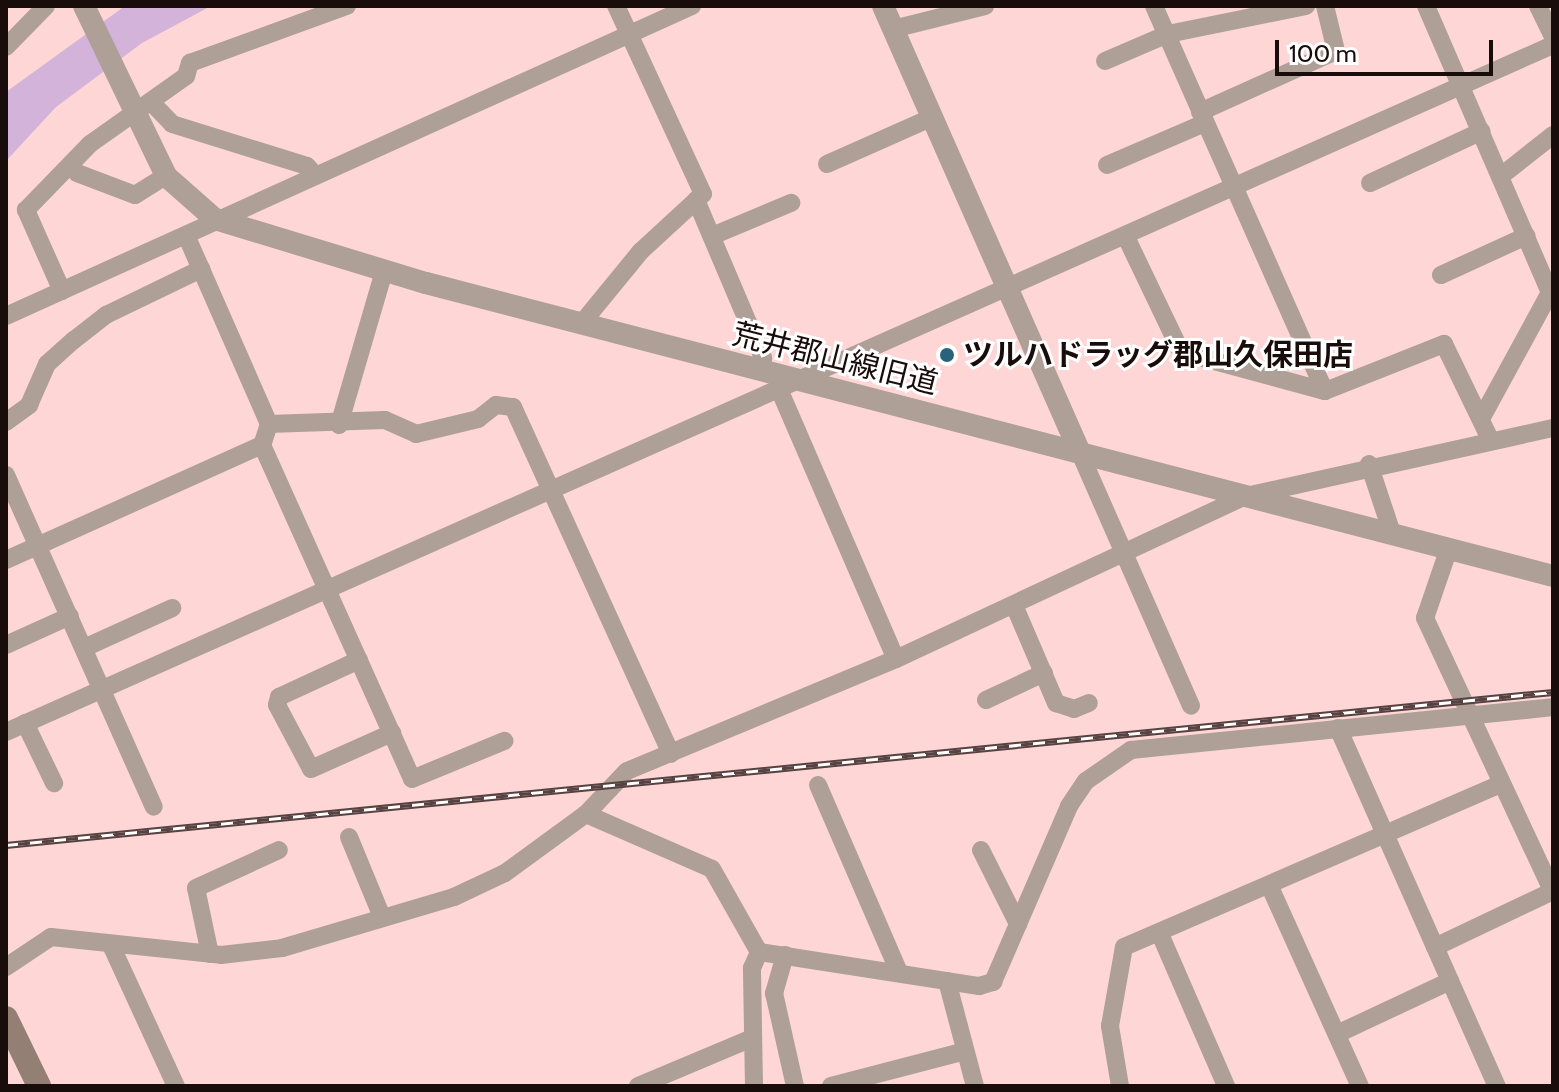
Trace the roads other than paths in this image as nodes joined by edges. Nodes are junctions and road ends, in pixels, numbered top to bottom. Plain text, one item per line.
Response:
1 (46, 6) edge
2 (347, 6) edge
3 (616, 6) edge
4 (692, 6) edge
5 (883, 6) edge
6 (985, 6) edge
7 (1154, 6) edge
8 (1306, 6) edge
9 (1325, 6) edge
10 (1426, 6) edge
11 (1538, 6) edge
12 (86, 9) edge
13 (893, 29) junction
14 (628, 34) junction
15 (1168, 34) junction
16 (1553, 37) edge
17 (1553, 45) edge
18 (6, 47) edge
19 (1105, 61) dead end
20 (1463, 85) junction
21 (142, 108) junction
22 (1202, 117) junction
23 (931, 118) junction
24 (1482, 131) junction
25 (1553, 135) edge
26 (827, 164) dead end
27 (1107, 165) dead end
28 (77, 173) dead end
29 (315, 175) junction
30 (166, 176) junction
31 (1501, 176) junction
32 (1370, 183) dead end
33 (1231, 186) junction
34 (696, 200) junction
35 (791, 203) dead end
36 (215, 219) junction
37 (186, 235) junction
38 (712, 236) junction
39 (1526, 236) junction
40 (1126, 237) junction
41 (201, 269) junction
42 (384, 271) junction
43 (1441, 275) dead end
44 (1007, 289) junction
45 (1551, 290) edge
46 (62, 291) junction
47 (6, 316) edge
48 (582, 323) junction
49 (758, 370) junction
50 (788, 385) junction
51 (1325, 391) junction
52 (1481, 419) junction
53 (6, 422) edge
54 (269, 424) junction
55 (339, 425) junction
56 (1553, 428) edge
57 (1490, 439) junction
58 (262, 445) junction
59 (1080, 453) junction
60 (1369, 464) junction
61 (6, 475) edge
62 (552, 489) junction
63 (1246, 496) junction
64 (1392, 533) junction
65 (38, 546) junction
66 (1449, 548) junction
67 (1125, 555) junction
68 (6, 560) edge
69 (1553, 576) edge
70 (325, 591) junction
71 (1014, 605) junction
72 (172, 608) dead end
73 (70, 616) junction
74 (6, 645) edge
75 (84, 648) junction
76 (896, 659) junction
77 (359, 660) junction
78 (1044, 673) junction
79 (103, 690) junction
80 (986, 700) dead end
81 (1089, 703) dead end
82 (1191, 706) dead end
83 (1553, 707) edge
84 (1469, 714) junction
85 (25, 723) junction
86 (1338, 728) junction
87 (6, 732) edge
88 (392, 733) junction
89 (504, 741) dead end
90 (671, 754) junction
91 (54, 783) dead end
92 (1501, 784) junction
93 (818, 785) dead end
94 (154, 807) dead end
95 (586, 814) junction
96 (1384, 835) junction
97 (349, 837) dead end
98 (279, 850) dead end
99 (981, 850) dead end
100 (1270, 887) junction
101 (1553, 892) edge
102 (382, 917) junction
103 (1018, 924) junction
104 (1160, 934) junction
105 (111, 945) junction
106 (1435, 947) junction
107 (759, 952) junction
108 (210, 954) junction
109 (785, 955) junction
110 (6, 967) edge
111 (899, 972) junction
112 (947, 981) junction
113 (1450, 981) junction
114 (6, 1018) edge
115 (1337, 1034) junction
116 (752, 1038) junction
117 (6, 1043) edge
118 (965, 1051) junction
119 (1219, 1084) edge
120 (26, 1086) edge
121 (39, 1086) edge
122 (176, 1086) edge
123 (638, 1086) edge
124 (754, 1086) edge
125 (795, 1086) edge
126 (831, 1086) edge
127 (975, 1086) edge
128 (1120, 1086) edge
129 (1360, 1086) edge
130 (1497, 1086) edge

1 - 18 street
2 - 21 street
3 - 14 street
4 - 14 street
5 - 13 street
6 - 13 street
7 - 15 street
8 - 15 street
9 - 22 street
10 - 20 street
11 - 16 street
12 - 21 street, 荒井郡山線旧道
13 - 23 street
14 - 29 street
14 - 34 street
15 - 19 street
15 - 22 street
17 - 20 street
20 - 24 street
20 - 33 street
21 - 29 street
21 - 30 street, 荒井郡山線旧道
21 - 46 street
22 - 27 street
22 - 33 street
23 - 26 street
23 - 44 street
24 - 31 street
24 - 32 street
25 - 31 street
28 - 30 street
29 - 36 street
30 - 36 street, 荒井郡山線旧道
31 - 39 street
33 - 40 street
33 - 51 street
34 - 38 street
34 - 48 street
35 - 38 street
36 - 37 street
36 - 42 street, 荒井郡山線旧道
37 - 41 street
37 - 46 street
38 - 49 street
39 - 43 street
39 - 45 street
40 - 44 street
40 - 51 street
41 - 53 street
41 - 54 street
42 - 48 street, 荒井郡山線旧道
42 - 55 street
44 - 50 street
44 - 59 street
45 - 52 street
46 - 47 street
48 - 49 street, 荒井郡山線旧道
49 - 50 street, 荒井郡山線旧道
50 - 59 street, 荒井郡山線旧道
50 - 62 street
50 - 76 street
51 - 52 street
52 - 57 street
54 - 55 street
54 - 58 street
55 - 62 street
56 - 57 street
57 - 60 street
58 - 65 street
58 - 70 street
59 - 63 street, 荒井郡山線旧道
59 - 67 street
60 - 63 street
60 - 64 street
61 - 65 street
62 - 70 street
62 - 90 street
63 - 64 street, 荒井郡山線旧道
63 - 67 street
64 - 66 street, 荒井郡山線旧道
65 - 68 street
65 - 73 street
66 - 69 street, 荒井郡山線旧道
66 - 84 street
67 - 71 street
67 - 82 street
70 - 77 street
70 - 79 street
71 - 76 street
71 - 78 street
72 - 75 street
73 - 74 street
73 - 75 street
75 - 79 street
76 - 90 street
77 - 88 street
77 - 88 street
78 - 80 street
78 - 81 street
79 - 85 street
79 - 94 street
83 - 84 street
84 - 86 street
84 - 92 street
85 - 87 street
85 - 91 street
86 - 96 street
86 - 103 street
88 - 89 street
90 - 95 street
92 - 96 street
92 - 101 street
93 - 111 street
95 - 102 street
95 - 107 street
96 - 100 street
96 - 106 street
97 - 102 street
98 - 108 street
99 - 103 street
100 - 104 street
100 - 115 street
101 - 106 street
102 - 108 street
103 - 112 street
104 - 119 street
104 - 128 street
105 - 108 street
105 - 110 street
105 - 122 street
106 - 113 street
107 - 109 street
107 - 116 street
109 - 111 street
109 - 125 street
111 - 112 street
112 - 118 street
113 - 115 street
113 - 130 street
114 - 121 main road
115 - 129 street
116 - 123 street
116 - 124 street
117 - 120 main road
118 - 126 street
118 - 127 street

